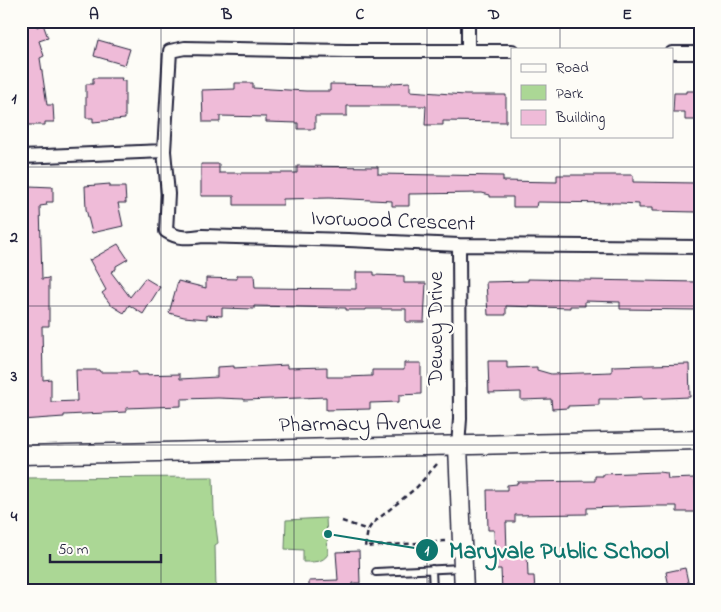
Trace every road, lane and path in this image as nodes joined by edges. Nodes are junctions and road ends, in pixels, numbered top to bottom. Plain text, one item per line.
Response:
1 (468, 21) edge
2 (468, 50) junction
3 (511, 51) edge
4 (674, 53) edge
5 (700, 54) edge
6 (164, 151) junction
7 (21, 157) edge
8 (459, 245) junction
9 (700, 247) edge
10 (700, 440) edge
11 (458, 446) junction
12 (21, 455) edge
13 (437, 464) dead end
14 (342, 521) dead end
15 (368, 530) junction
16 (447, 541) dead end
17 (463, 568) junction
18 (432, 570) junction
19 (376, 572) dead end
20 (432, 591) edge
21 (464, 591) edge

1 - 2 street
2 - 3 street
2 - 6 street
4 - 5 street
6 - 7 street
6 - 8 street, Ivorwood Crescent
8 - 9 street, Ivorwood Crescent
8 - 11 street, Dewey Drive
10 - 11 street, Pharmacy Avenue
11 - 12 street, Pharmacy Avenue
11 - 17 street, Dewey Drive
13 - 15 path
14 - 15 path
15 - 16 path
17 - 18 lane
17 - 21 street, Dewey Drive
18 - 19 lane
18 - 20 lane

